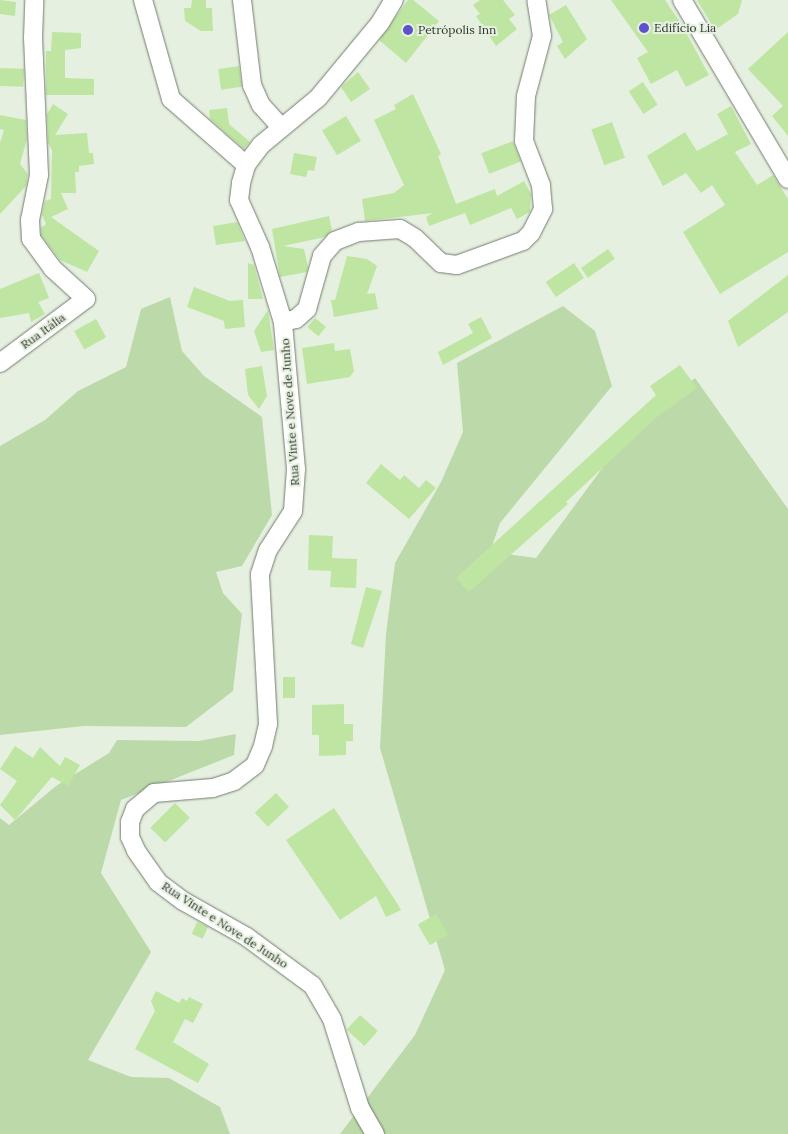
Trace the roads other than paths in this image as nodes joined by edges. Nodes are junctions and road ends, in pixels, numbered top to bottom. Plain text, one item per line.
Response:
1 (34, 0) edge
2 (143, 0) edge
3 (242, 0) edge
4 (394, 0) edge
5 (536, 0) edge
6 (682, 0) edge
7 (281, 127) junction
8 (246, 165) junction
9 (782, 170) edge
10 (283, 322) junction
11 (0, 362) edge
12 (375, 1134) edge

1 - 11 street, Rua Itália
2 - 8 street
3 - 7 street
4 - 7 street, Rua Vinte e Nove de Junho
5 - 10 street
6 - 9 street
7 - 8 street, Rua Vinte e Nove de Junho
8 - 10 street, Rua Vinte e Nove de Junho
10 - 12 street, Rua Vinte e Nove de Junho

